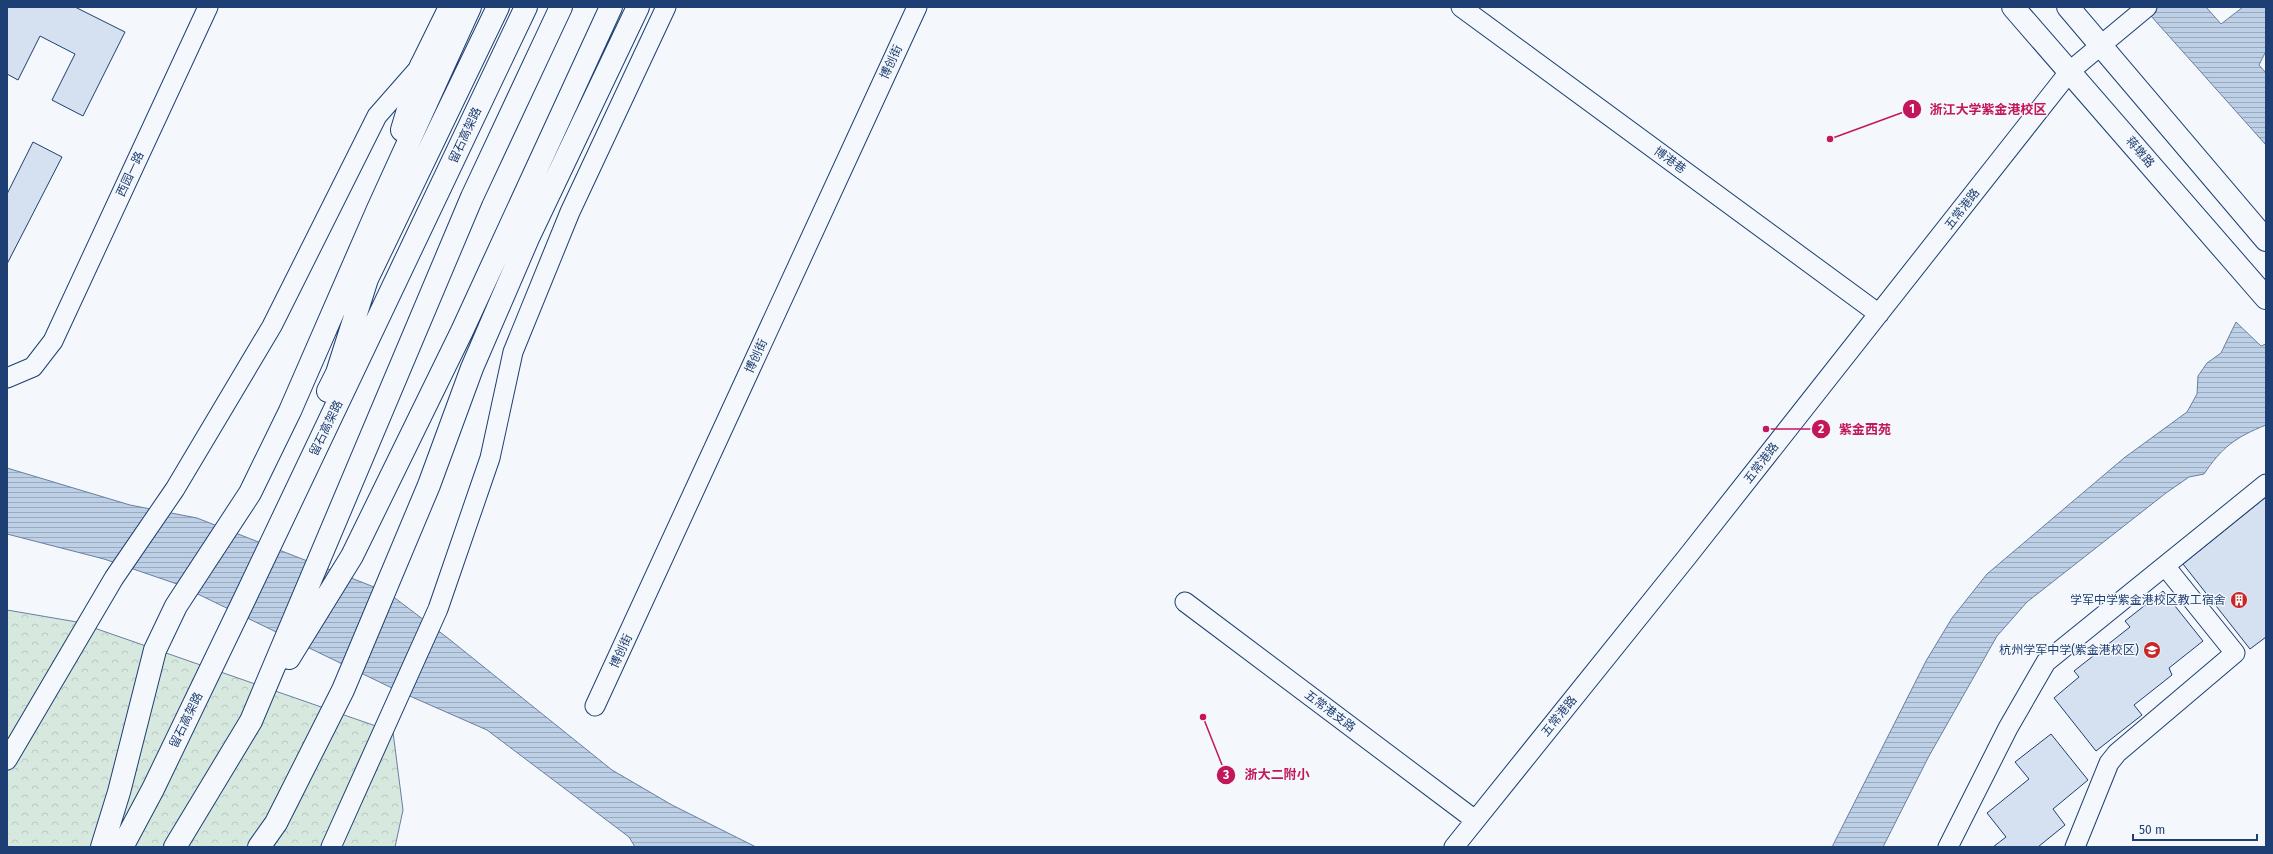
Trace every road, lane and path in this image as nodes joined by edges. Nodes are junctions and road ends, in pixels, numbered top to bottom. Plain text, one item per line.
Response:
1 (208, 7) edge
2 (450, 7) edge
3 (470, 7) edge
4 (498, 7) edge
5 (526, 7) edge
6 (561, 7) edge
7 (611, 7) edge
8 (640, 7) edge
9 (666, 7) edge
10 (917, 7) edge
11 (1460, 7) edge
12 (2013, 7) edge
13 (2068, 7) edge
14 (2141, 12) edge
15 (2100, 45) junction
16 (421, 66) junction
17 (2070, 71) junction
18 (378, 209) junction
19 (2266, 240) edge
20 (2266, 298) edge
21 (1879, 314) junction
22 (7, 378) edge
23 (2266, 484) edge
24 (2165, 566) junction
25 (245, 598) junction
26 (1184, 602) dead end
27 (596, 706) dead end
28 (251, 721) junction
29 (7, 760) edge
30 (1475, 820) junction
31 (102, 847) edge
32 (122, 847) edge
33 (175, 847) edge
34 (259, 847) edge
35 (331, 847) edge
36 (1454, 847) edge
37 (1948, 847) edge
38 (2075, 847) edge

1 - 22 street, 西园一路
2 - 16 main road
3 - 18 main road
4 - 25 main road
5 - 25 main road, 留石高架路
6 - 28 main road
7 - 28 main road
8 - 34 main road
9 - 35 street
10 - 27 street, 博创街
11 - 21 street, 博港巷
12 - 17 main road, 蒋墩路
13 - 15 main road
14 - 15 street, 五常港路
15 - 17 street, 五常港路
15 - 19 main road
16 - 18 main road
16 - 29 street
17 - 20 main road, 蒋墩路
17 - 21 street, 五常港路
18 - 31 main road
21 - 30 street, 五常港路
23 - 24 street
24 - 37 street
24 - 38 street
25 - 32 main road, 留石高架路
26 - 30 street, 五常港支路
28 - 33 main road
30 - 36 street, 五常港路

